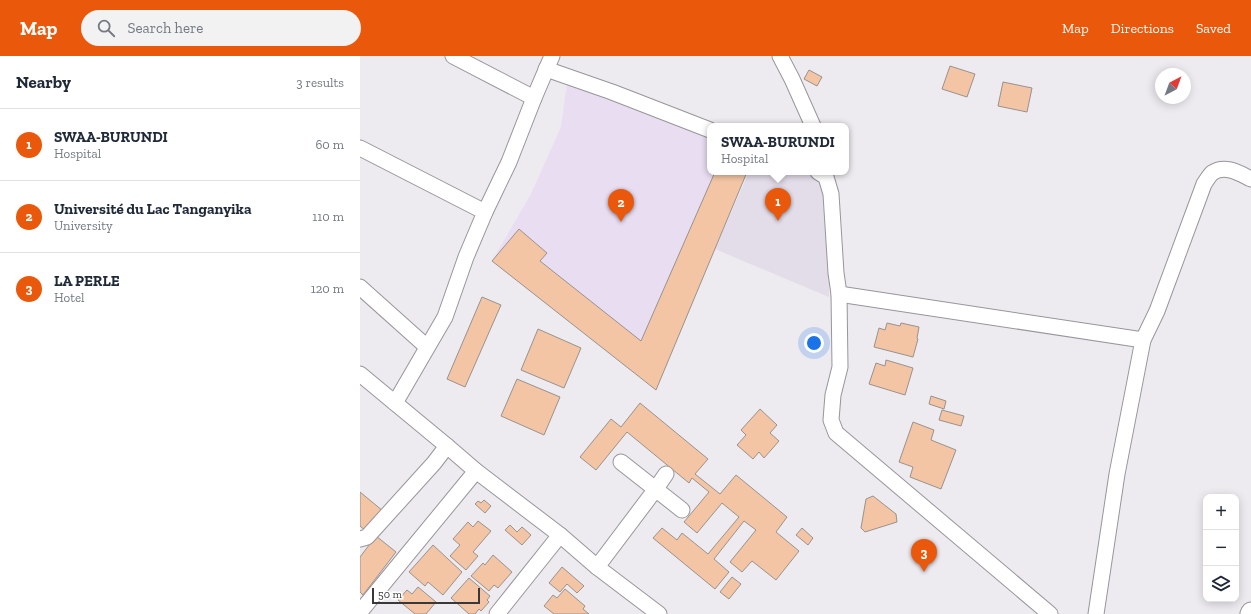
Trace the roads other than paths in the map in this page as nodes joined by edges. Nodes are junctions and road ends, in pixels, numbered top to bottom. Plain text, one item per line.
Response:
1 (453, 56) edge
2 (780, 56) edge
3 (549, 62) edge
4 (534, 98) junction
5 (812, 123) edge
6 (707, 129) edge
7 (360, 148) edge
8 (823, 175) edge
9 (1251, 179) edge
10 (485, 212) junction
11 (360, 287) edge
12 (839, 294) junction
13 (1143, 340) junction
14 (427, 347) junction
15 (360, 374) edge
16 (395, 403) junction
17 (447, 446) junction
18 (621, 462) dead end
19 (476, 471) junction
20 (666, 474) dead end
21 (655, 490) junction
22 (682, 510) dead end
23 (560, 535) junction
24 (360, 539) edge
25 (597, 567) junction
26 (360, 611) edge
27 (497, 614) edge
28 (658, 614) edge
29 (1050, 614) edge
30 (1096, 614) edge

1 - 4 street
2 - 5 street
3 - 4 street
3 - 6 street
4 - 10 street
7 - 10 street
8 - 12 street
9 - 13 street
10 - 14 street
11 - 14 street
12 - 13 street
12 - 29 street
13 - 30 street
14 - 16 street
15 - 16 street
16 - 17 street
17 - 19 street
17 - 24 street
18 - 21 street
19 - 23 street
19 - 26 street
20 - 21 street
21 - 22 street
21 - 25 street
23 - 25 street
23 - 27 street
25 - 28 street

